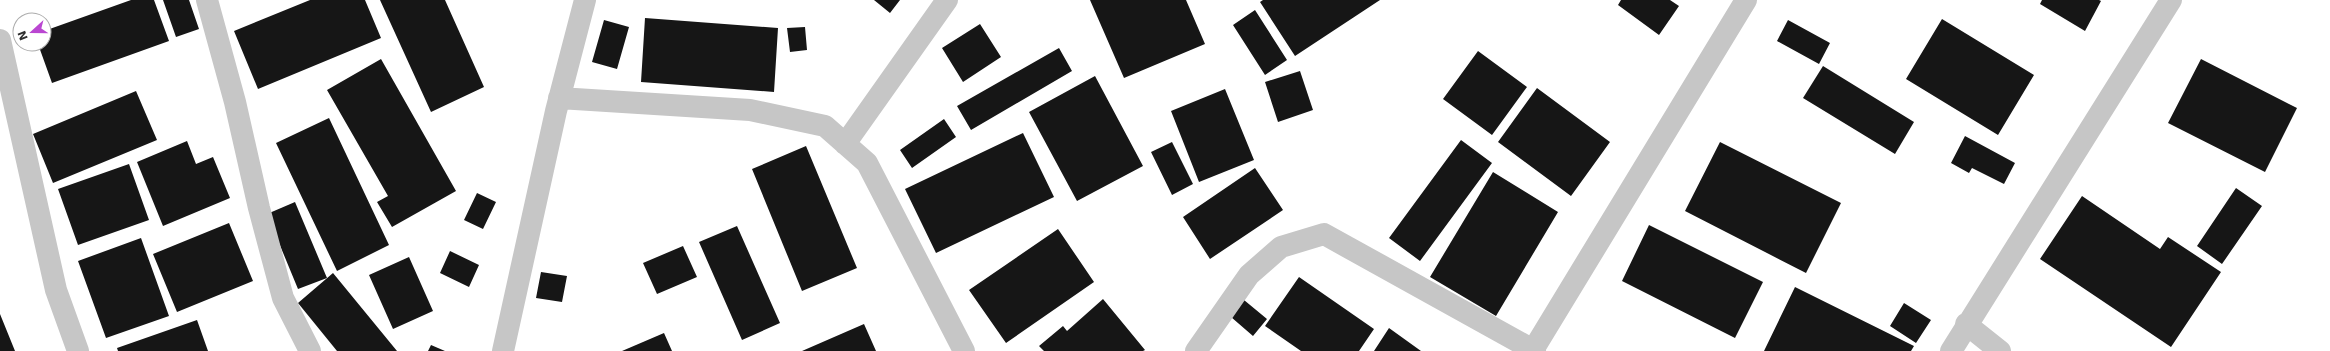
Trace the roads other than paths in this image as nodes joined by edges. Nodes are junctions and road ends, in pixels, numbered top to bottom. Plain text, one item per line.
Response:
1 (207, 0) edge
2 (585, 0) edge
3 (947, 0) edge
4 (1746, 0) edge
5 (2170, 0) edge
6 (0, 40) edge
7 (559, 98) junction
8 (845, 144) junction
9 (1966, 324) junction
10 (1534, 350) edge
11 (78, 351) edge
12 (310, 351) edge
13 (503, 351) edge
14 (964, 351) edge
15 (1196, 351) edge
16 (1951, 351) edge
17 (2000, 351) edge

1 - 12 street
2 - 7 street
3 - 8 street
4 - 10 street
5 - 9 street
6 - 11 street
7 - 8 street
7 - 13 street
8 - 14 street
9 - 16 street
9 - 17 street
10 - 15 street

